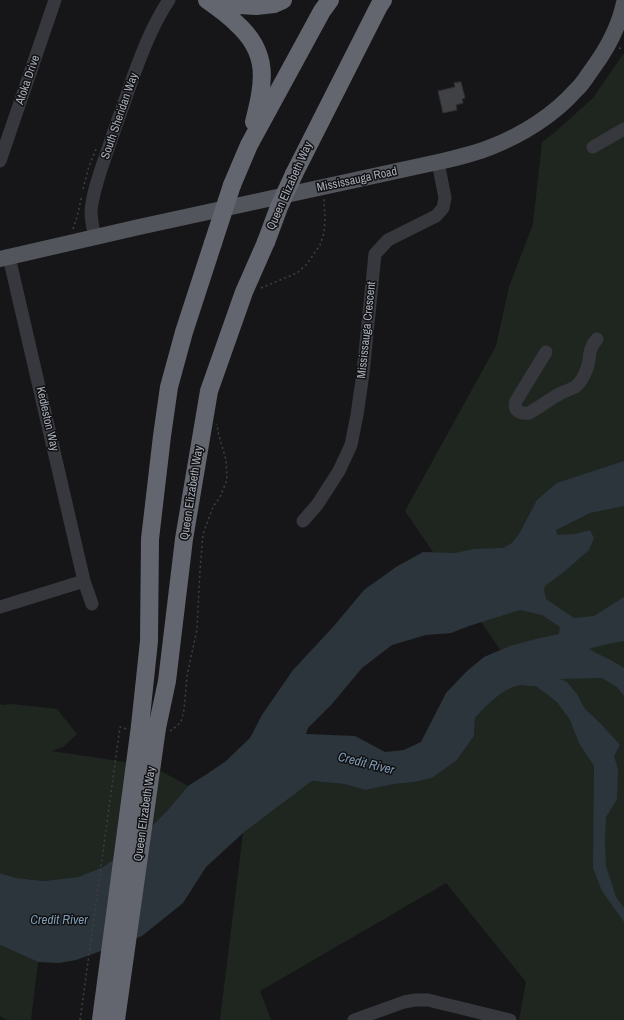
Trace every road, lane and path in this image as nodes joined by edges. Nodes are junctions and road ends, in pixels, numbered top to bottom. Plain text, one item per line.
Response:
1 (55, 0) edge
2 (169, 0) edge
3 (207, 0) edge
4 (227, 0) edge
5 (283, 0) edge
6 (330, 0) edge
7 (383, 0) edge
8 (394, 0) edge
9 (624, 3) edge
10 (338, 86) junction
11 (624, 129) edge
12 (249, 145) junction
13 (593, 147) dead end
14 (0, 161) edge
15 (438, 162) junction
16 (323, 188) junction
17 (95, 238) junction
18 (4, 258) edge
19 (256, 290) dead end
20 (597, 339) dead end
21 (546, 352) dead end
22 (217, 421) dead end
23 (303, 520) dead end
24 (84, 581) junction
25 (92, 604) dead end
26 (0, 607) edge
27 (150, 729) junction
28 (80, 1020) edge
29 (101, 1020) edge
30 (116, 1020) edge
31 (354, 1020) edge
32 (510, 1020) edge

1 - 14 street, Atoka Drive
2 - 17 street, South Sheridan Way
3 - 12 highway
4 - 5 highway
6 - 12 highway, Queen Elizabeth Way
7 - 10 highway, Queen Elizabeth Way
8 - 10 highway
9 - 15 main road, Mississauga Road
10 - 27 highway, Queen Elizabeth Way, bridge
11 - 13 street
12 - 27 highway, Queen Elizabeth Way, bridge
15 - 16 main road, Mississauga Road
15 - 23 street, Mississauga Crescent
16 - 17 main road, Mississauga Road
16 - 19 path
17 - 18 main road, Mississauga Road
18 - 24 street, Kedleston Way
20 - 21 street
22 - 27 path
24 - 25 street, Kedleston Way
24 - 26 street
27 - 28 path
27 - 29 highway, Queen Elizabeth Way, bridge
27 - 30 highway, Queen Elizabeth Way, bridge
31 - 32 street

